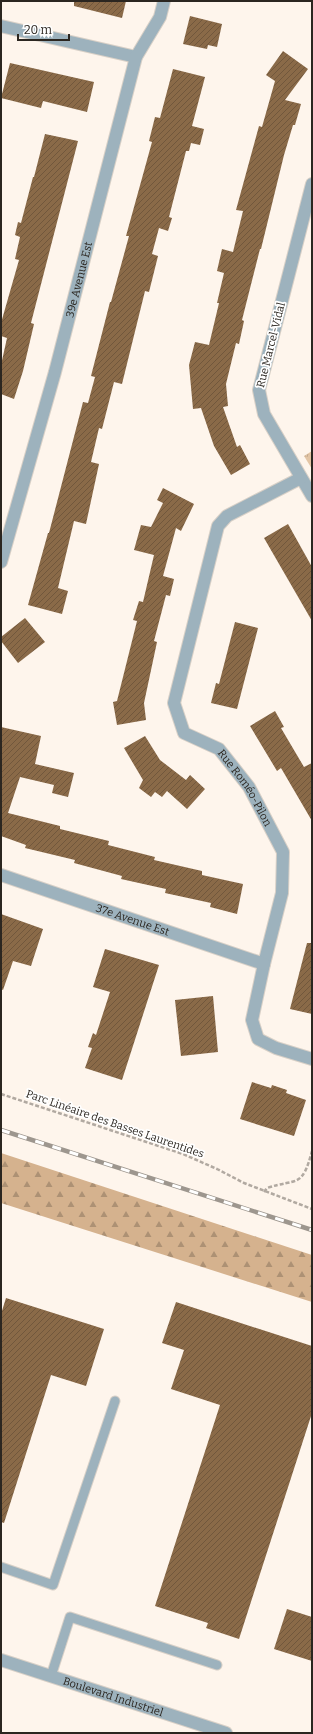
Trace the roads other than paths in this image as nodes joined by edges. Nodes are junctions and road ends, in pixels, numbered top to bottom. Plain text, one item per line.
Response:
1 (164, 1) edge
2 (1, 26) edge
3 (136, 57) junction
4 (312, 184) edge
5 (301, 478) junction
6 (312, 496) edge
7 (1, 562) edge
8 (1, 875) edge
9 (264, 964) junction
10 (312, 1059) edge
11 (115, 1401) dead end
12 (1, 1567) edge
13 (1, 1660) edge
14 (217, 1665) dead end
15 (51, 1676) junction
16 (226, 1733) edge

1 - 3 street, 39e Avenue Est
2 - 3 street
3 - 7 street, 39e Avenue Est
4 - 5 street, Rue Marcel-Vidal
5 - 6 street, Rue Marcel-Vidal
5 - 9 street, Rue Roméo-Pilon
8 - 9 street, 37e Avenue Est
9 - 10 street, Rue Roméo-Pilon
11 - 12 lane
13 - 15 street, Boulevard Industriel
14 - 15 lane
15 - 16 street, Boulevard Industriel

